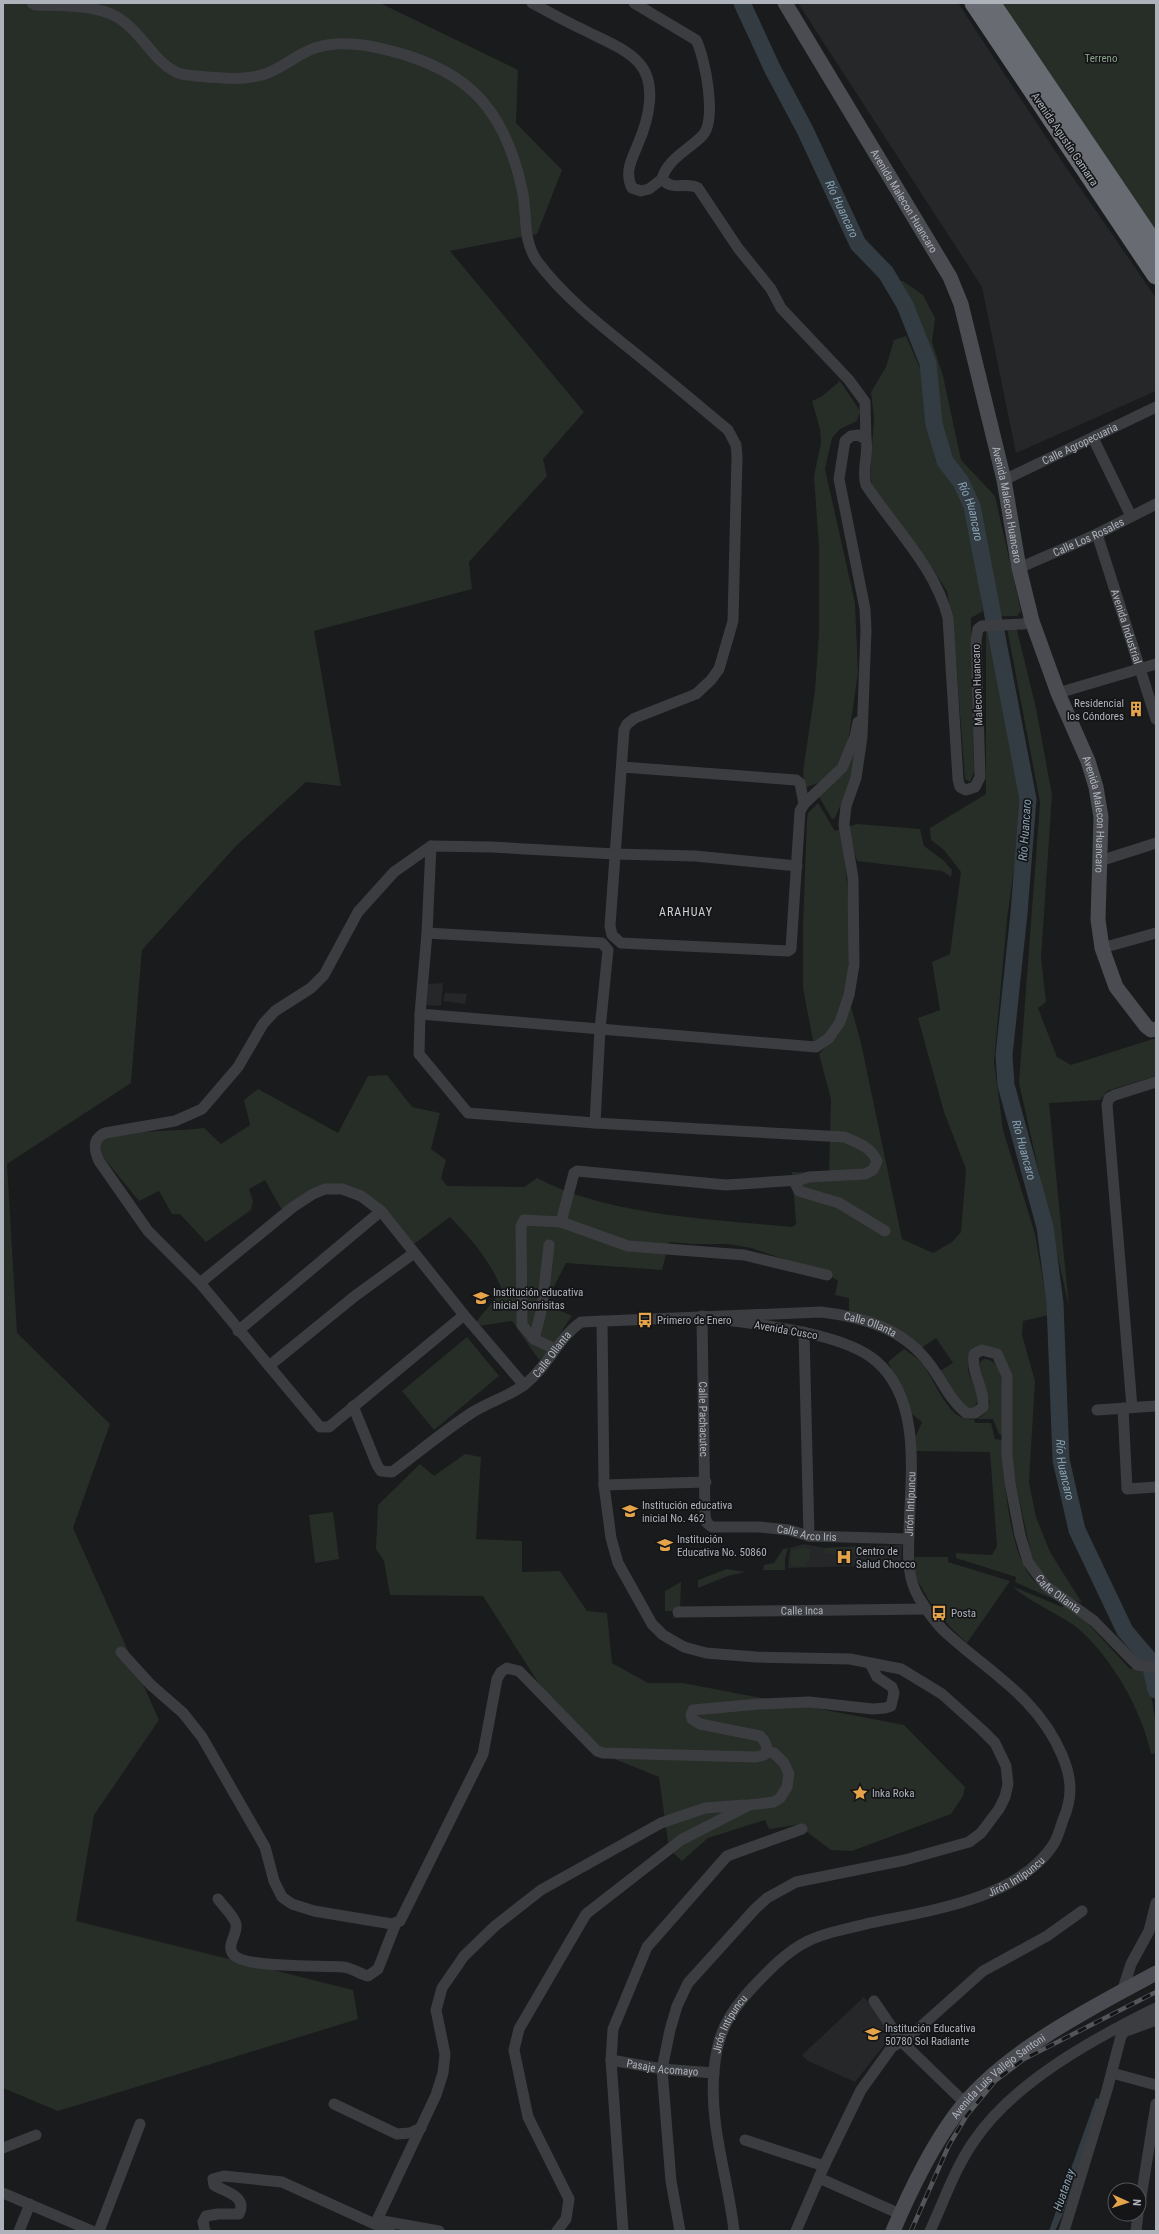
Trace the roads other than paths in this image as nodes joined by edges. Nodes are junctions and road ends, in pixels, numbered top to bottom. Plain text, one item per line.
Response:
1 (32, 3) edge
2 (532, 3) edge
3 (634, 3) edge
4 (785, 3) edge
5 (974, 3) edge
6 (991, 3) edge
7 (1077, 145) junction
8 (662, 179) junction
9 (1156, 247) edge
10 (1156, 275) edge
11 (1156, 407) edge
12 (1093, 438) junction
13 (866, 440) junction
14 (1004, 480) junction
15 (1156, 504) edge
16 (1131, 516) junction
17 (1097, 534) junction
18 (1019, 568) junction
19 (1028, 622) junction
20 (1156, 664) edge
21 (1140, 669) junction
22 (1058, 693) junction
23 (863, 694) junction
24 (1156, 719) edge
25 (622, 767) junction
26 (804, 804) junction
27 (1156, 843) edge
28 (431, 846) junction
29 (615, 854) junction
30 (1100, 861) junction
31 (797, 866) junction
32 (427, 933) junction
33 (1156, 933) edge
34 (1102, 948) junction
35 (420, 1014) junction
36 (600, 1029) junction
37 (1154, 1030) edge
38 (1156, 1082) edge
39 (595, 1123) junction
40 (800, 1180) junction
41 (381, 1211) junction
42 (561, 1222) junction
43 (885, 1231) dead end
44 (549, 1245) dead end
45 (414, 1253) junction
46 (827, 1275) dead end
47 (200, 1283) junction
48 (464, 1315) junction
49 (702, 1316) junction
50 (602, 1321) junction
51 (238, 1331) junction
52 (804, 1332) junction
53 (534, 1339) junction
54 (555, 1349) junction
55 (269, 1366) junction
56 (524, 1385) junction
57 (353, 1406) junction
58 (1156, 1406) edge
59 (1128, 1408) junction
60 (1097, 1410) dead end
61 (906, 1412) joint
62 (706, 1482) junction
63 (604, 1485) junction
64 (1156, 1487) edge
65 (707, 1522) joint
66 (809, 1536) junction
67 (909, 1539) junction
68 (926, 1610) junction
69 (678, 1612) dead end
70 (121, 1652) dead end
71 (870, 1663) junction
72 (1156, 1667) edge
73 (766, 1752) junction
74 (750, 1805) junction
75 (802, 1829) dead end
76 (218, 1899) dead end
77 (1156, 1903) edge
78 (1082, 1911) dead end
79 (396, 1923) junction
80 (1156, 1973) edge
81 (1122, 1992) junction
82 (874, 2001) dead end
83 (1156, 2008) edge
84 (1137, 2018) junction
85 (1156, 2020) edge
86 (1121, 2036) junction
87 (901, 2041) junction
88 (611, 2060) junction
89 (662, 2069) junction
90 (714, 2073) junction
91 (1112, 2073) junction
92 (1156, 2085) edge
93 (965, 2103) junction
94 (334, 2104) dead end
95 (1156, 2104) edge
96 (140, 2124) dead end
97 (421, 2128) junction
98 (36, 2135) dead end
99 (745, 2140) dead end
100 (3, 2148) edge
101 (824, 2166) junction
102 (819, 2178) junction
103 (1143, 2182) edge
104 (3, 2193) edge
105 (30, 2204) junction
106 (900, 2214) junction
107 (361, 2218) junction
108 (377, 2220) junction
109 (19, 2231) edge
110 (92, 2231) edge
111 (98, 2231) edge
112 (205, 2231) edge
113 (390, 2231) edge
114 (439, 2231) edge
115 (557, 2231) edge
116 (623, 2231) edge
117 (680, 2231) edge
118 (734, 2231) edge
119 (796, 2231) edge
120 (893, 2231) edge
121 (930, 2231) edge
122 (1064, 2231) edge

1 - 25 street
2 - 8 street
3 - 8 street
4 - 14 street, Avenida Malecon Huancaro
5 - 7 highway, Avenida Agustín Gamarra
6 - 7 highway, Avenida Agustín Gamarra
7 - 9 highway, Avenida Agustín Gamarra
7 - 10 highway, Avenida Agustín Gamarra
8 - 13 street
11 - 12 street, Calle Agropecuaria
12 - 14 street, Calle Agropecuaria
12 - 16 street
13 - 19 street, Malecon Huancaro
13 - 23 street
14 - 18 street, Avenida Malecon Huancaro
15 - 16 street, Calle Los Rosales
16 - 17 street, Calle Los Rosales
17 - 18 street, Calle Los Rosales
17 - 21 street, Avenida Industrial
18 - 19 street, Avenida Malecon Huancaro
19 - 22 street, Avenida Malecon Huancaro
20 - 21 street
21 - 22 street
21 - 24 street, Avenida Industrial
22 - 30 street, Avenida Malecon Huancaro
23 - 26 street
23 - 36 street
25 - 26 street
25 - 29 street
26 - 31 street
27 - 30 street
28 - 29 street
28 - 32 street
28 - 47 street
29 - 31 street
29 - 31 street
30 - 34 street, Avenida Malecon Huancaro
32 - 35 street
32 - 36 street
33 - 34 street
34 - 37 street, Avenida Malecon Huancaro
35 - 36 street
35 - 39 street
36 - 39 street
38 - 59 street
39 - 40 street
40 - 42 street
40 - 43 street
41 - 45 street
41 - 47 street
41 - 51 street
42 - 46 street
42 - 53 street
44 - 53 street
45 - 48 street
45 - 55 street
47 - 51 street
48 - 56 street
48 - 57 street
49 - 50 street, Calle Ollanta
49 - 52 street, Avenida Cusco
49 - 62 street, Calle Pachacutec
49 - 72 street, Calle Ollanta
50 - 54 street, Calle Ollanta
50 - 63 street
51 - 55 street
52 - 61 street, Avenida Cusco
52 - 66 street
53 - 54 street
54 - 56 street, Calle Ollanta
55 - 57 street
56 - 57 street, Calle Ollanta
58 - 59 street
59 - 60 street
59 - 64 street
61 - 67 street, Jirón Intipuncu
62 - 63 street
62 - 65 street, Calle Pachacutec
63 - 71 street
65 - 66 street, Calle Arco Iris
66 - 67 street, Calle Arco Iris
67 - 68 street, Jirón Intipuncu
68 - 69 street, Calle Inca
68 - 90 street, Jirón Intipuncu
70 - 79 street
71 - 73 street
71 - 89 street
73 - 74 street
73 - 79 street
74 - 97 street
74 - 115 street
75 - 88 street
76 - 79 street
77 - 81 street
78 - 87 street
80 - 81 street, Avenida Luis Vallejo Santoni
81 - 93 street, Avenida Luis Vallejo Santoni
82 - 87 street
83 - 84 street
84 - 86 street
84 - 121 street
85 - 86 street
86 - 91 street
87 - 93 street
87 - 101 street
88 - 89 street, Pasaje Acomayo
88 - 116 street
89 - 90 street, Pasaje Acomayo
89 - 117 street
90 - 118 street, Jirón Intipuncu
91 - 92 street
91 - 122 street
93 - 106 street, Avenida Luis Vallejo Santoni
94 - 97 street
95 - 103 street
96 - 111 street
97 - 108 street
98 - 100 street
99 - 101 street
101 - 102 street
102 - 106 street
102 - 119 street
104 - 105 street
105 - 109 street
105 - 110 street
106 - 120 street, Avenida Luis Vallejo Santoni
107 - 108 street
107 - 112 street
107 - 113 street
108 - 114 street

